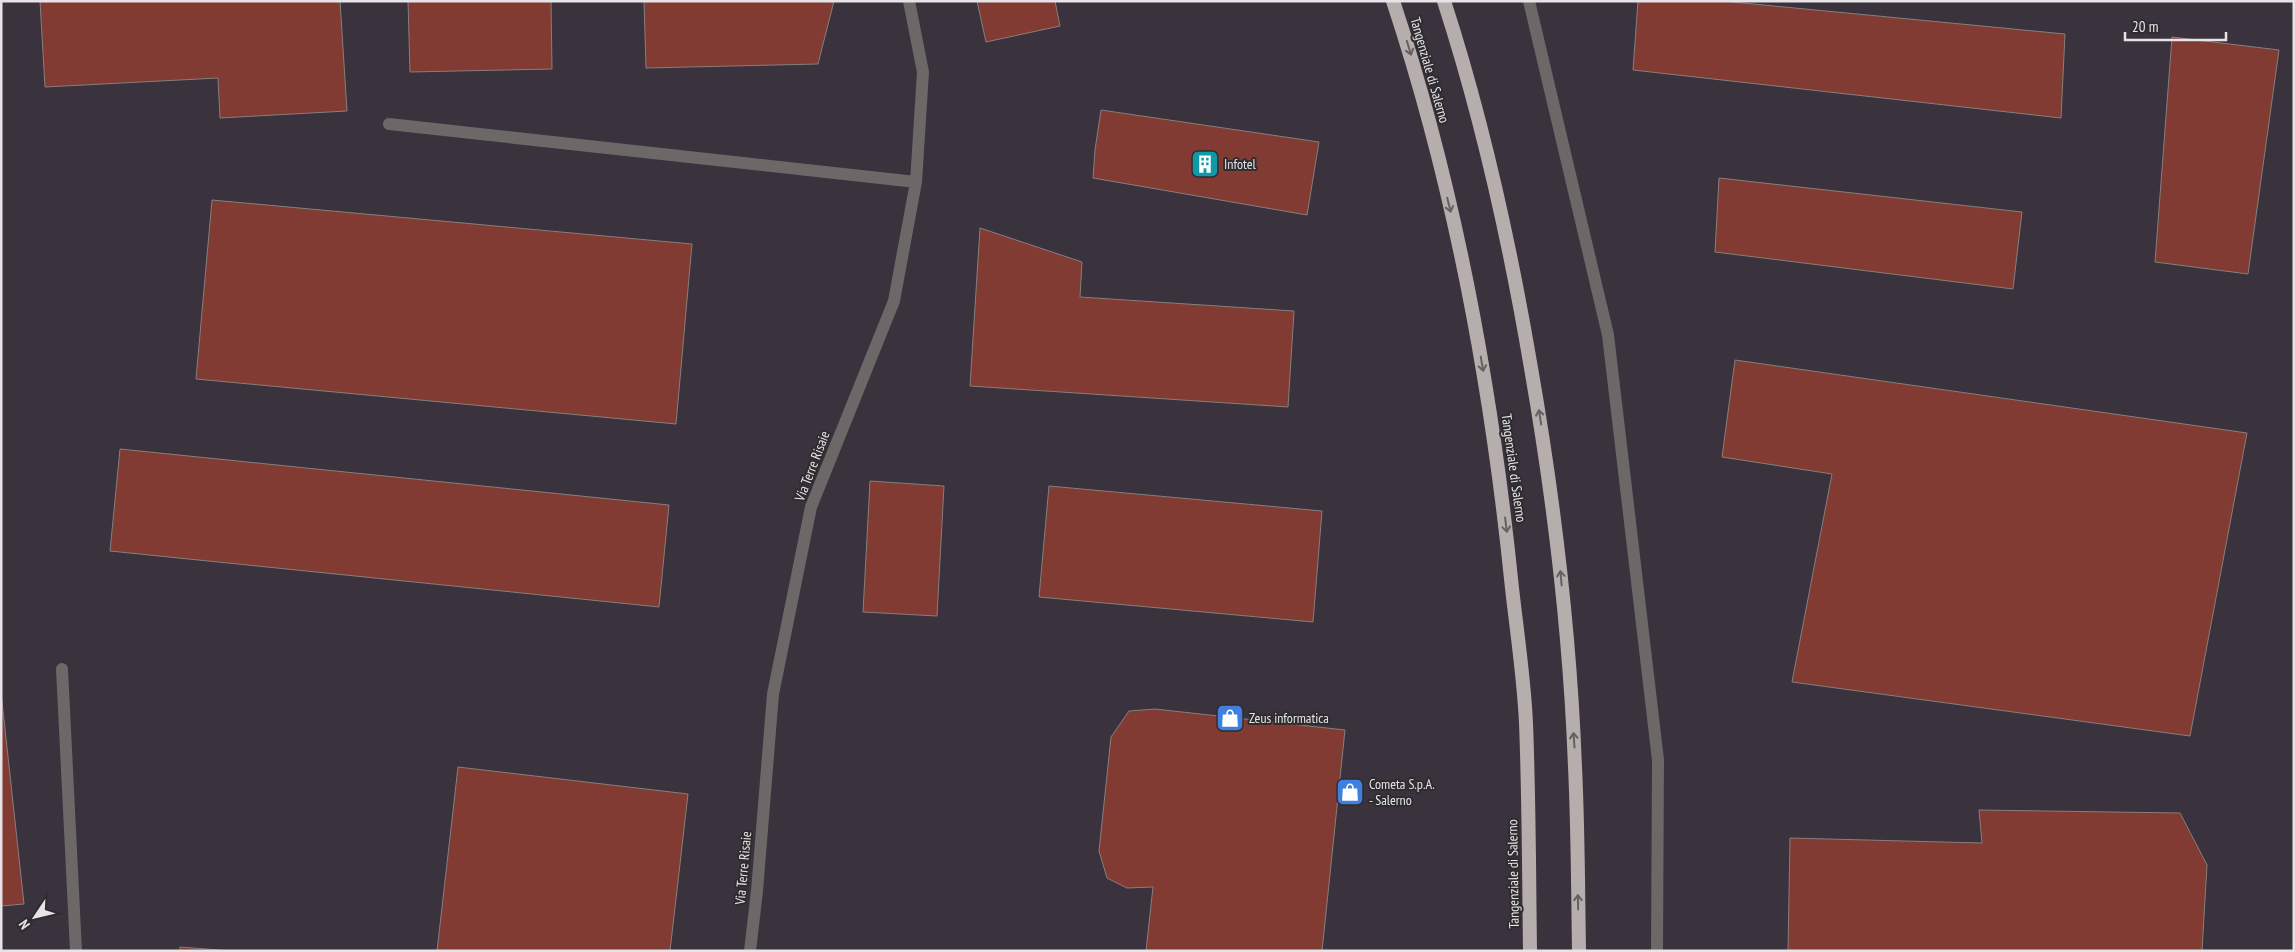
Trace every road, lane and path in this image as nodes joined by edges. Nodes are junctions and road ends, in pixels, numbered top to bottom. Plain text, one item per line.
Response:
1 (909, 1) edge
2 (1394, 1) edge
3 (1444, 1) edge
4 (1529, 1) edge
5 (390, 124) dead end
6 (916, 182) junction
7 (62, 669) dead end
8 (76, 951) edge
9 (750, 951) edge
10 (1530, 951) edge
11 (1579, 951) edge
12 (1657, 951) edge

1 - 6 street, Via Terre Risaie
2 -> 10 highway, Tangenziale di Salerno
11 -> 3 highway
4 - 12 street
5 - 6 street
6 - 9 street, Via Terre Risaie
7 - 8 street

